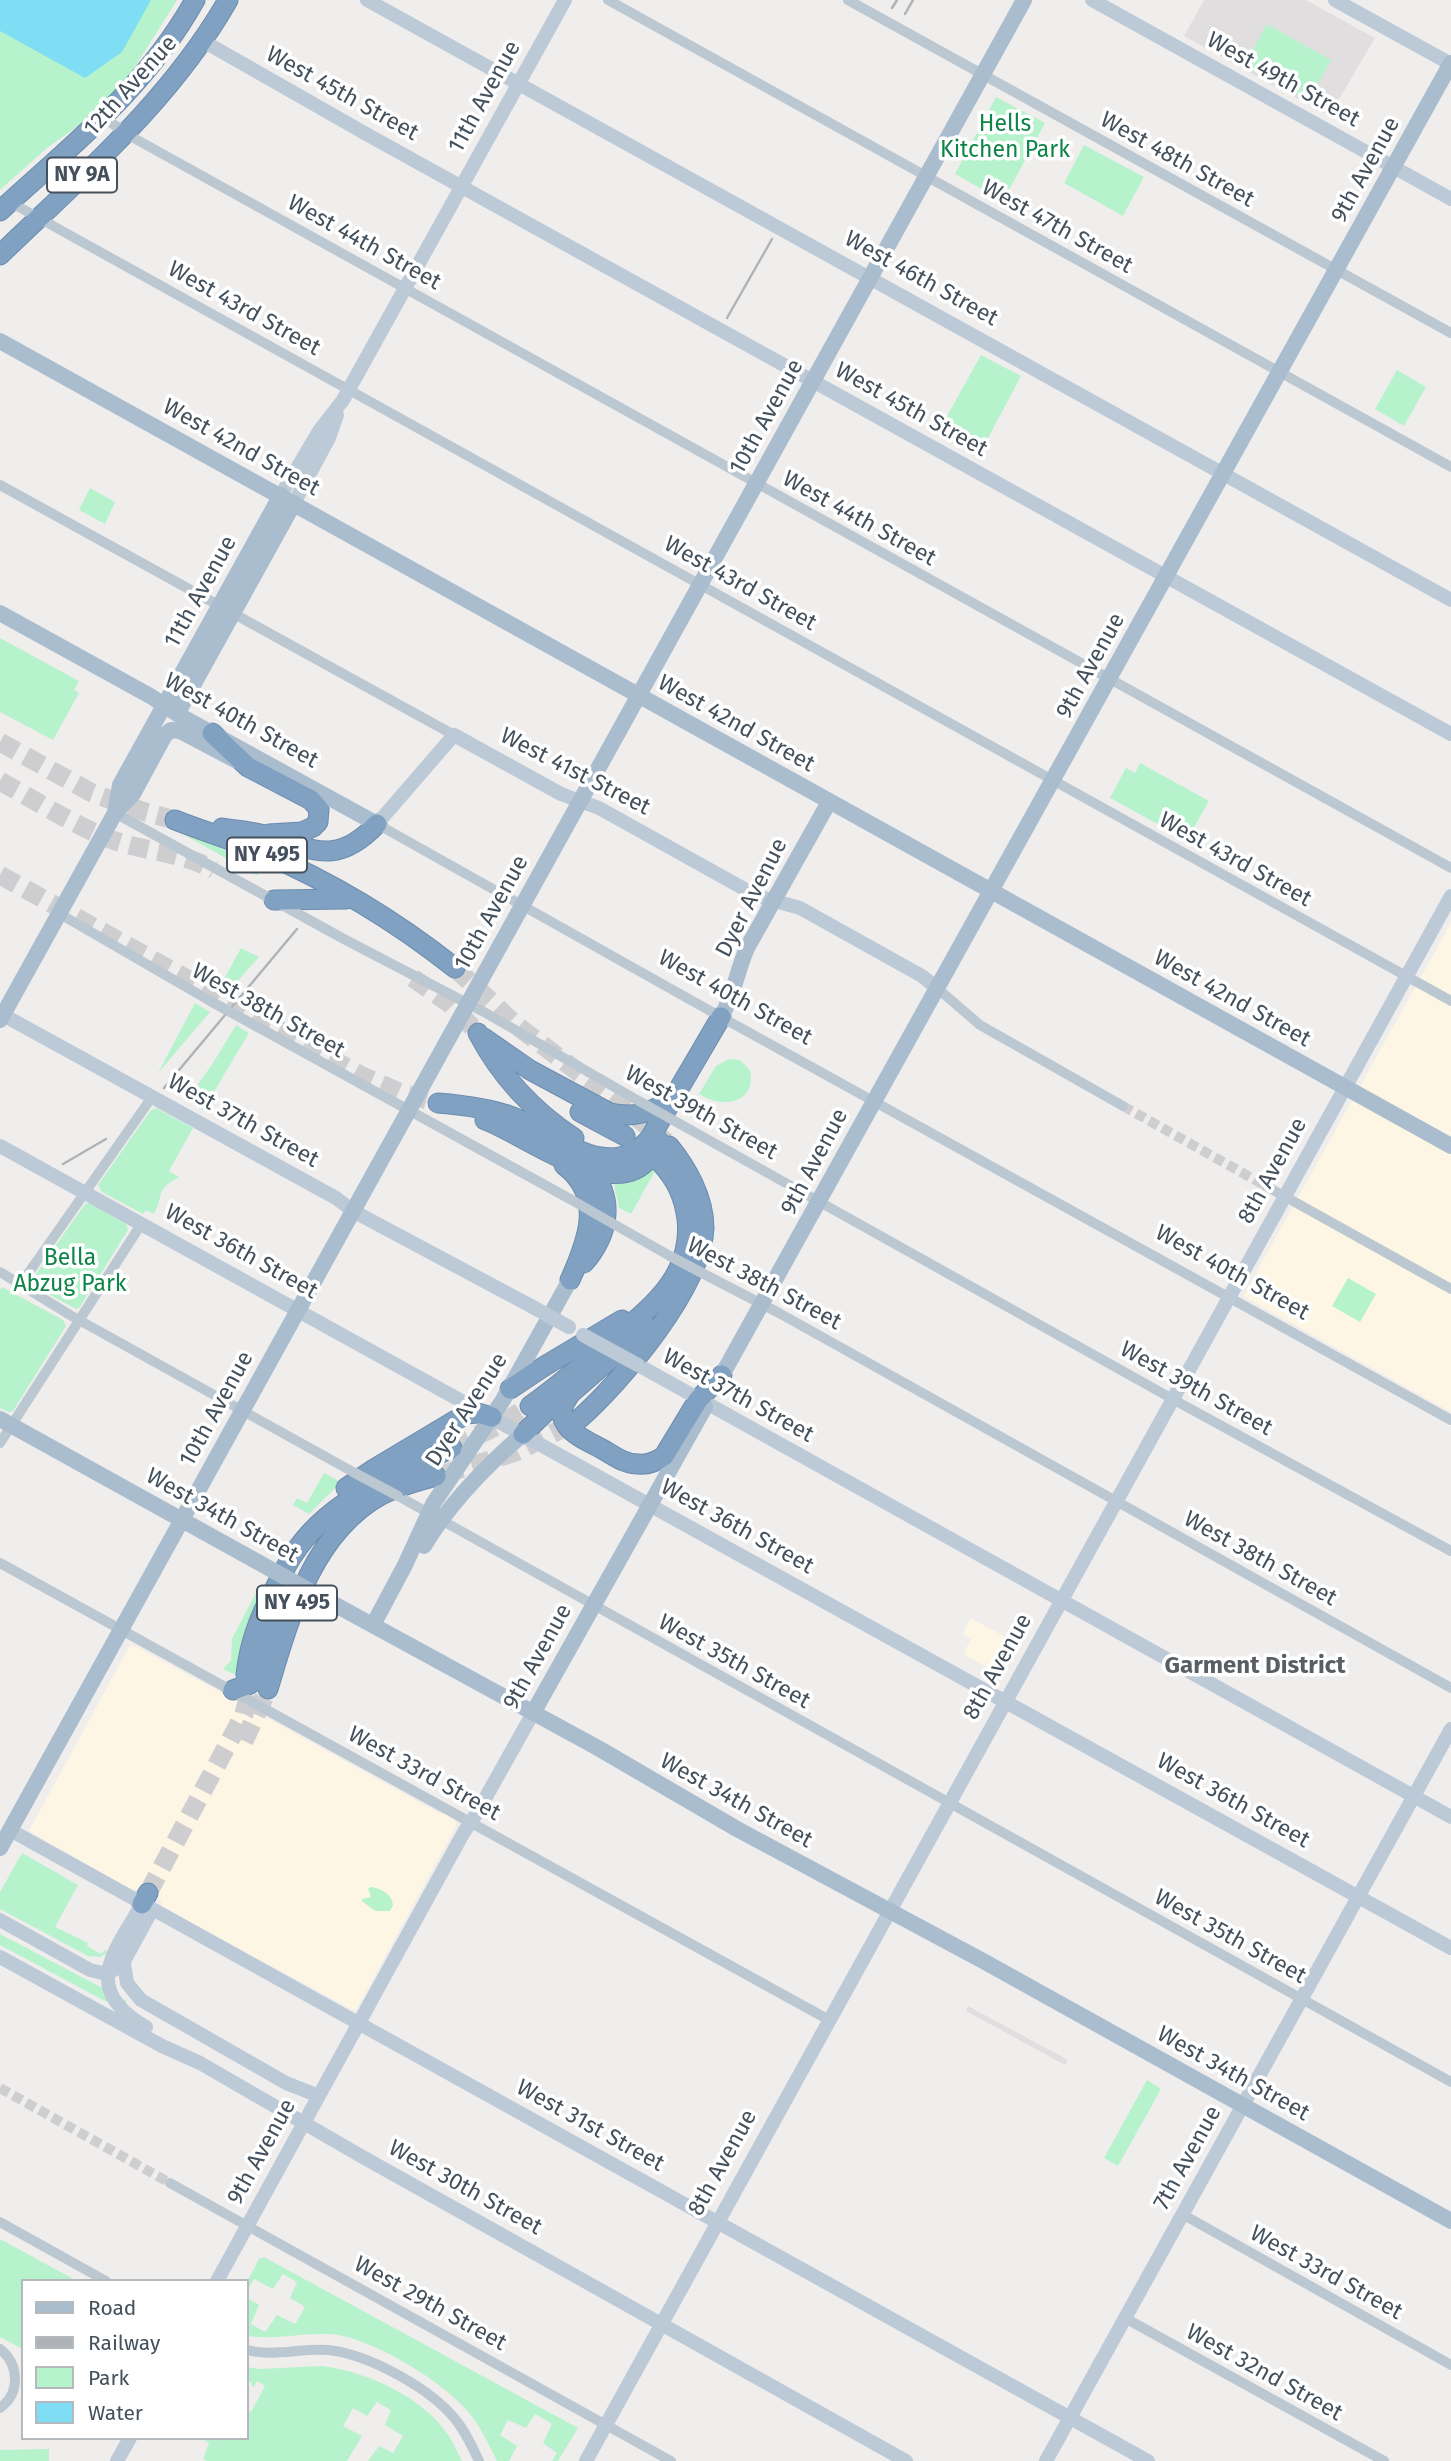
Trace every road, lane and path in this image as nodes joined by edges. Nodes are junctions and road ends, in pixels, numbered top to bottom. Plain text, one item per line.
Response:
1 (195, 0) edge
2 (228, 0) edge
3 (368, 0) edge
4 (565, 0) edge
5 (608, 0) edge
6 (848, 0) edge
7 (1024, 0) edge
8 (1092, 0) edge
9 (1335, 0) edge
10 (203, 41) junction
11 (1451, 64) edge
12 (983, 74) junction
13 (519, 84) junction
14 (104, 118) junction
15 (125, 132) junction
16 (1393, 167) junction
17 (927, 177) junction
18 (462, 187) junction
19 (1451, 199) edge
20 (5, 206) edge
21 (39, 218) junction
22 (0, 255) edge
23 (1337, 270) junction
24 (870, 278) junction
25 (406, 289) junction
26 (1451, 333) edge
27 (0, 341) edge
28 (1280, 372) junction
29 (813, 381) junction
30 (346, 395) junction
31 (1451, 467) edge
32 (1224, 474) junction
33 (756, 484) junction
34 (0, 485) edge
35 (288, 499) junction
36 (1166, 577) junction
37 (701, 584) junction
38 (1451, 600) edge
39 (227, 610) junction
40 (0, 613) edge
41 (1110, 679) junction
42 (638, 696) junction
43 (172, 716) junction
44 (212, 733) junction
45 (1451, 734) edge
46 (454, 735) junction
47 (248, 767) junction
48 (1053, 782) junction
49 (580, 801) junction
50 (830, 802) junction
51 (115, 813) junction
52 (377, 824) junction
53 (261, 834) junction
54 (1451, 868) edge
55 (990, 891) junction
56 (1451, 896) edge
57 (274, 900) junction
58 (354, 901) junction
59 (773, 901) junction
60 (522, 905) junction
61 (60, 914) junction
62 (455, 968) tunnel mouth
63 (1407, 976) junction
64 (937, 988) junction
65 (1451, 1001) edge
66 (468, 1004) junction
67 (721, 1017) junction
68 (1, 1018) edge
69 (478, 1033) junction
70 (1345, 1087) junction
71 (678, 1092) junction
72 (152, 1097) junction
73 (874, 1100) junction
74 (1123, 1106) tunnel mouth
75 (408, 1110) junction
76 (673, 1117) junction
77 (625, 1136) dead end
78 (0, 1146) edge
79 (1451, 1146) edge
80 (547, 1151) junction
81 (592, 1171) junction
82 (1266, 1186) tunnel mouth
83 (679, 1187) junction
84 (85, 1192) junction
85 (1285, 1196) junction
86 (819, 1202) junction
87 (353, 1211) junction
88 (142, 1223) junction
89 (701, 1245) junction
90 (0, 1272) edge
91 (570, 1280) junction
92 (20, 1285) junction
93 (683, 1288) junction
94 (1451, 1289) edge
95 (1228, 1297) junction
96 (651, 1304) junction
97 (762, 1305) junction
98 (298, 1310) junction
99 (79, 1320) junction
100 (722, 1376) joint
101 (510, 1389) junction
102 (571, 1393) junction
103 (1173, 1399) junction
104 (702, 1402) junction
105 (530, 1406) tunnel mouth
106 (242, 1411) junction
107 (492, 1417) junction
108 (1451, 1420) edge
109 (577, 1421) tunnel mouth
110 (5, 1422) edge
111 (523, 1434) junction
112 (0, 1443) edge
113 (452, 1448) tunnel mouth
114 (436, 1476) tunnel mouth
115 (1116, 1501) junction
116 (650, 1504) junction
117 (435, 1517) junction
118 (339, 1518) junction
119 (181, 1520) junction
120 (1451, 1551) edge
121 (294, 1553) junction
122 (0, 1563) edge
123 (1060, 1601) junction
124 (592, 1605) junction
125 (373, 1625) junction
126 (121, 1629) junction
127 (246, 1675) tunnel mouth
128 (1451, 1688) edge
129 (233, 1690) junction
130 (264, 1697) junction
131 (1005, 1702) junction
132 (533, 1713) junction
133 (1451, 1729) edge
134 (1413, 1797) junction
135 (949, 1803) junction
136 (1451, 1818) edge
137 (471, 1822) junction
138 (9, 1830) junction
139 (0, 1847) edge
140 (1358, 1896) junction
141 (150, 1901) junction
142 (889, 1911) junction
143 (0, 1920) edge
144 (1451, 1948) edge
145 (0, 1956) edge
146 (124, 1963) junction
147 (107, 1974) junction
148 (1302, 1999) junction
149 (829, 2020) junction
150 (358, 2024) junction
151 (200, 2063) junction
152 (1451, 2081) edge
153 (319, 2095) junction
154 (1243, 2105) junction
155 (305, 2122) junction
156 (170, 2183) tunnel mouth
157 (1182, 2214) junction
158 (1451, 2221) edge
159 (0, 2222) edge
160 (716, 2222) junction
161 (248, 2225) junction
162 (102, 2279) edge
163 (218, 2279) edge
164 (1125, 2318) junction
165 (660, 2324) junction
166 (0, 2349) edge
167 (248, 2350) edge
168 (1451, 2365) edge
169 (0, 2408) edge
170 (1070, 2417) junction
171 (607, 2425) junction
172 (129, 2440) edge
173 (117, 2461) edge
174 (479, 2461) edge
175 (586, 2461) edge
176 (671, 2461) edge
177 (906, 2461) edge
178 (1046, 2461) edge
179 (1148, 2461) edge
180 (1384, 2461) edge

1 - 14 highway, 12th Avenue / NY 9A
2 - 10 highway, 12th Avenue / NY 9A
3 - 13 main road, West 46th Street
4 - 13 main road, 11th Avenue
5 - 17 street, West 47th Street
6 - 12 street, West 48th Street
7 - 12 main road, 10th Avenue
8 - 16 main road, West 49th Street
9 - 11 main road
10 - 15 highway, 12th Avenue / NY 9A
10 - 18 main road, West 45th Street
11 - 16 main road, 9th Avenue
12 - 17 main road, 10th Avenue
12 - 23 street, West 48th Street
13 - 18 main road, 11th Avenue
13 - 24 main road, West 46th Street
14 - 15 street, West 44th Street
14 - 20 highway, 12th Avenue / NY 9A
15 - 21 highway, 12th Avenue / NY 9A
15 - 25 street, West 44th Street
16 - 19 main road, West 49th Street
16 - 23 main road, 9th Avenue
17 - 24 main road, 10th Avenue
17 - 28 street, West 47th Street
18 - 25 main road, 11th Avenue
18 - 29 main road, West 45th Street
20 - 21 street, West 43rd Street
21 - 22 highway, 12th Avenue / NY 9A
21 - 30 street, West 43rd Street
23 - 26 street, West 48th Street
23 - 28 main road, 9th Avenue
24 - 29 main road, 10th Avenue
24 - 32 main road, West 46th Street
25 - 30 main road, 11th Avenue
25 - 33 street, West 44th Street
27 - 35 main road, West 42nd Street
28 - 31 street, West 47th Street
28 - 32 main road, 9th Avenue
29 - 33 main road, 10th Avenue
29 - 36 main road, West 45th Street
30 - 35 main road, 11th Avenue
30 - 37 street, West 43rd Street
32 - 36 main road, 9th Avenue
32 - 38 main road, West 46th Street
33 - 37 main road, 10th Avenue
33 - 41 street, West 44th Street
34 - 39 street, West 41st Street
35 - 39 main road, 11th Avenue
35 - 42 main road, West 42nd Street
36 - 41 main road, 9th Avenue
36 - 45 main road, West 45th Street
37 - 42 main road, 10th Avenue
37 - 48 street, West 43rd Street
39 - 43 main road, 11th Avenue
39 - 46 street, West 41st Street
40 - 43 main road, West 40th Street
41 - 48 main road, 9th Avenue
41 - 54 street, West 44th Street
42 - 49 main road, 10th Avenue
42 - 50 main road, West 42nd Street
43 - 44 main road, West 40th Street
43 - 47 main road, West 40th Street
43 - 51 main road, 11th Avenue
43 - 51 main road, 11th Avenue
44 - 47 highway
44 - 52 main road, West 40th Street
46 - 49 main road, West 41st Street
46 - 52 main road
47 - 53 highway
48 - 55 main road, 9th Avenue
48 - 63 street, West 43rd Street
49 - 59 main road, West 41st Street
49 - 60 main road, 10th Avenue
50 - 55 main road, West 42nd Street
50 - 59 main road, Dyer Avenue
51 - 57 street, West 39th Street
51 - 61 main road, 11th Avenue
52 - 53 highway
52 - 60 street, West 40th Street
53 - 58 highway, NY 495
55 - 64 main road, 9th Avenue
55 - 70 main road, West 42nd Street
56 - 63 main road, 8th Avenue
57 - 58 highway
57 - 66 street, West 39th Street
58 - 62 highway, NY 495
59 - 64 main road, West 41st Street
59 - 67 main road, Dyer Avenue
60 - 66 main road, 10th Avenue
60 - 67 street, West 40th Street
61 - 68 main road, 11th Avenue
61 - 75 street, West 38th Street, bridge
63 - 65 street, West 43rd Street
63 - 70 main road, 8th Avenue
64 - 73 main road, 9th Avenue
64 - 74 street, West 41st Street
66 - 75 main road, 10th Avenue
66 - 76 street, West 39th Street, bridge
67 - 71 highway
67 - 73 street, West 40th Street
68 - 72 main road, West 37th Street
69 - 71 highway
69 - 76 highway
69 - 77 highway
70 - 79 main road, West 42nd Street
70 - 85 main road, 8th Avenue
71 - 76 highway
72 - 84 street
72 - 87 main road, West 37th Street
73 - 86 main road, 9th Avenue
73 - 95 street, West 40th Street
75 - 87 main road, 10th Avenue
75 - 97 street, West 38th Street, bridge
76 - 80 highway
76 - 81 highway
76 - 86 street, West 39th Street
78 - 84 main road, West 36th Street
80 - 81 highway
80 - 91 highway
81 - 91 highway
82 - 85 street
83 - 89 highway
83 - 89 highway
83 - 96 highway
84 - 88 main road, West 36th Street
84 - 92 street
85 - 94 street
85 - 95 main road, 8th Avenue
86 - 97 main road, 9th Avenue
86 - 103 street, West 39th Street
87 - 98 main road, 10th Avenue
87 - 104 main road, West 37th Street, bridge
88 - 98 main road, West 36th Street
88 - 99 street
89 - 93 highway
90 - 92 street, West 35th Street
91 - 101 main road, Dyer Avenue
92 - 99 street, West 35th Street
93 - 102 highway
93 - 109 highway
95 - 103 main road, 8th Avenue
95 - 108 street, West 40th Street
96 - 101 highway
96 - 105 highway
97 - 100 main road, 9th Avenue
97 - 115 street, West 38th Street
98 - 106 main road, 10th Avenue
98 - 107 main road, West 36th Street
99 - 106 street, West 35th Street
99 - 110 street
100 - 104 highway
101 - 107 main road, Dyer Avenue
102 - 104 highway
102 - 111 highway
103 - 115 main road, 8th Avenue
103 - 120 street, West 39th Street
104 - 116 main road, 9th Avenue
104 - 123 main road, West 37th Street
106 - 117 street, West 35th Street, bridge
106 - 119 main road, 10th Avenue
107 - 111 main road, West 36th Street
107 - 117 main road, Dyer Avenue
107 - 121 highway
110 - 112 street
110 - 119 main road, West 34th Street
111 - 116 main road, West 36th Street
111 - 117 main road, Dyer Avenue
113 - 118 highway, NY 495
114 - 118 highway, NY 495
115 - 123 main road, 8th Avenue
115 - 128 street, West 38th Street
116 - 124 main road, 9th Avenue
116 - 131 main road, West 36th Street
117 - 124 street, West 35th Street
117 - 125 main road, Dyer Avenue
118 - 121 highway, NY 495
118 - 129 highway
118 - 130 highway
119 - 125 main road, West 34th Street, bridge
119 - 126 main road, 10th Avenue
121 - 127 highway, NY 495
122 - 126 street, West 33rd Street
123 - 131 main road, 8th Avenue
123 - 134 main road, West 37th Street
124 - 132 main road, 9th Avenue
124 - 135 street, West 35th Street
125 - 132 main road, West 34th Street
126 - 129 street, West 33rd Street
126 - 138 main road, 10th Avenue
129 - 130 street, West 33rd Street
130 - 137 street, West 33rd Street
131 - 135 main road, 8th Avenue
131 - 140 main road, West 36th Street
132 - 137 main road, 9th Avenue
132 - 142 main road, West 34th Street
133 - 134 main road, 7th Avenue
134 - 136 main road, West 37th Street
134 - 140 main road, 7th Avenue
135 - 142 main road, 8th Avenue
135 - 148 street, West 35th Street
137 - 149 street, West 33rd Street
137 - 150 main road, 9th Avenue
138 - 139 main road, 10th Avenue
138 - 141 main road, West 31st Street
140 - 144 main road, West 36th Street
140 - 148 main road, 7th Avenue
141 - 146 main road
141 - 147 main road
141 - 150 main road, West 31st Street
142 - 149 main road, 8th Avenue
142 - 154 main road, West 34th Street
143 - 147 main road
145 - 151 main road, West 30th Street
146 - 147 main road
146 - 153 main road
147 - 151 main road
148 - 152 street, West 35th Street
148 - 154 main road, 7th Avenue
149 - 160 main road, 8th Avenue
150 - 153 main road, 9th Avenue
150 - 160 main road, West 31st Street
151 - 155 main road, West 30th Street
153 - 155 main road, 9th Avenue
154 - 157 main road, 7th Avenue
154 - 158 main road, West 34th Street
155 - 161 main road, 9th Avenue
155 - 165 main road, West 30th Street
156 - 161 street, West 29th Street
157 - 164 main road, 7th Avenue
157 - 168 street, West 33rd Street
159 - 162 street
160 - 165 main road, 8th Avenue
160 - 170 main road, West 31st Street
161 - 163 main road, 9th Avenue
161 - 171 street, West 29th Street
164 - 170 main road, 7th Avenue
164 - 180 street, West 32nd Street
165 - 171 main road, 8th Avenue
165 - 177 main road, West 30th Street
166 - 169 street
167 - 174 street
170 - 178 main road, 7th Avenue
170 - 179 main road, West 31st Street
171 - 175 main road, 8th Avenue
171 - 176 street, West 29th Street
172 - 173 main road

